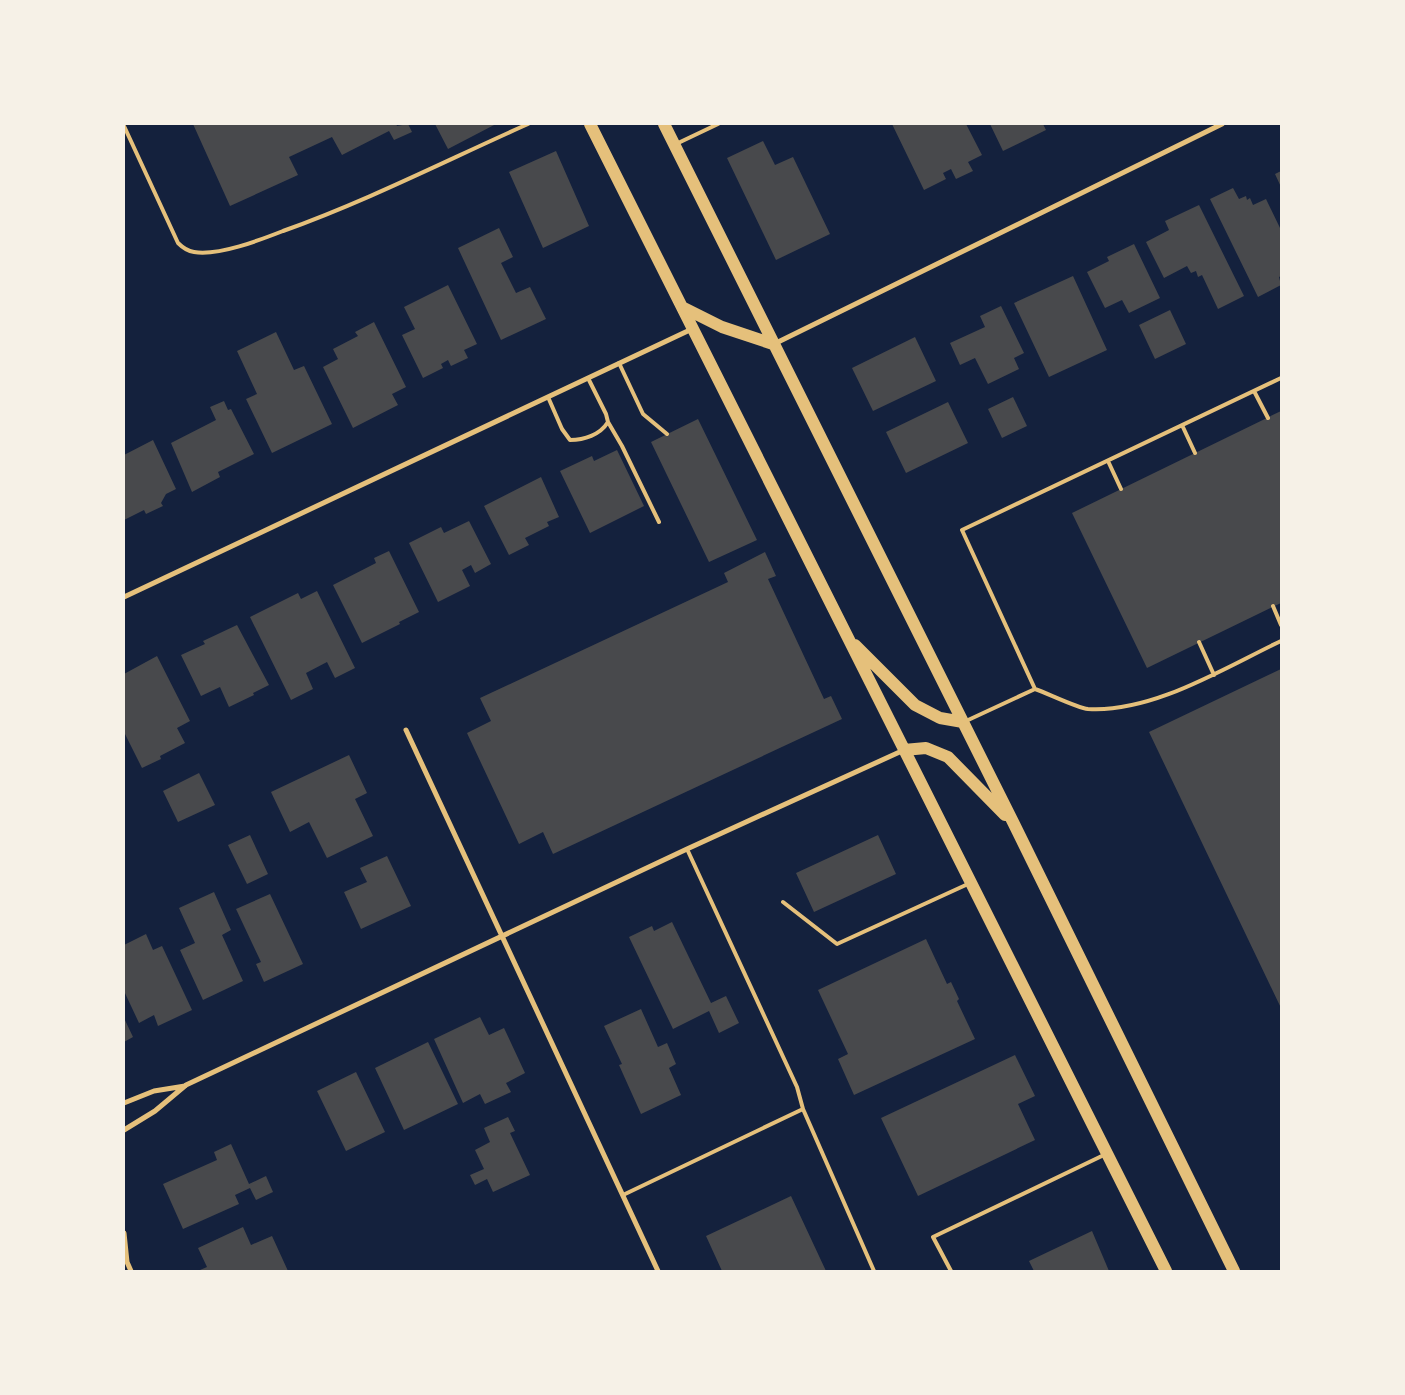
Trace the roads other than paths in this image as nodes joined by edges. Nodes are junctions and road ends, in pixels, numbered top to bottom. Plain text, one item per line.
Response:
1 (528, 124) edge
2 (590, 124) edge
3 (664, 124) edge
4 (718, 124) edge
5 (1222, 124) edge
6 (124, 126) edge
7 (674, 145) junction
8 (682, 307) junction
9 (692, 328) junction
10 (773, 344) junction
11 (619, 363) junction
12 (588, 378) junction
13 (1281, 378) edge
14 (1254, 391) junction
15 (548, 397) junction
16 (1268, 418) dead end
17 (608, 422) junction
18 (1182, 425) junction
19 (667, 434) dead end
20 (1196, 453) dead end
21 (1108, 461) junction
22 (1121, 489) dead end
23 (660, 522) dead end
24 (124, 597) edge
25 (1273, 606) dead end
26 (1281, 626) edge
27 (847, 636) junction
28 (1281, 641) edge
29 (1199, 642) dead end
30 (1214, 675) junction
31 (1035, 689) junction
32 (963, 722) junction
33 (406, 730) dead end
34 (904, 750) junction
35 (1014, 824) junction
36 (687, 849) junction
37 (970, 883) junction
38 (783, 902) dead end
39 (501, 936) junction
40 (186, 1085) junction
41 (124, 1103) edge
42 (803, 1109) junction
43 (124, 1130) edge
44 (1106, 1153) junction
45 (623, 1195) junction
46 (124, 1233) edge
47 (125, 1260) edge
48 (131, 1271) edge
49 (658, 1271) edge
50 (874, 1271) edge
51 (951, 1271) edge
52 (1166, 1271) edge
53 (1234, 1271) edge

1 - 6 lane
2 - 8 main road
3 - 7 main road
4 - 7 lane
5 - 10 street
7 - 10 main road
8 - 9 main road
8 - 10 main road
9 - 11 street
9 - 27 main road
10 - 32 main road
11 - 12 street
11 - 19 lane
12 - 15 street
12 - 17 lane
13 - 14 lane
14 - 16 lane
14 - 18 lane
15 - 17 lane
15 - 24 street
17 - 23 lane
18 - 20 lane
18 - 21 lane
21 - 22 lane
21 - 31 lane
25 - 26 lane
27 - 32 main road
27 - 34 main road
28 - 30 lane
29 - 30 lane
30 - 31 lane
31 - 32 lane
32 - 35 main road
33 - 39 street
34 - 35 main road
34 - 36 street
34 - 37 main road
35 - 53 main road
36 - 39 street
36 - 42 lane
37 - 38 lane
37 - 44 main road
39 - 40 street
39 - 45 street
40 - 41 street
40 - 43 street
42 - 45 lane
42 - 50 lane
44 - 51 lane
44 - 52 main road
45 - 49 street
46 - 47 street
47 - 48 street

